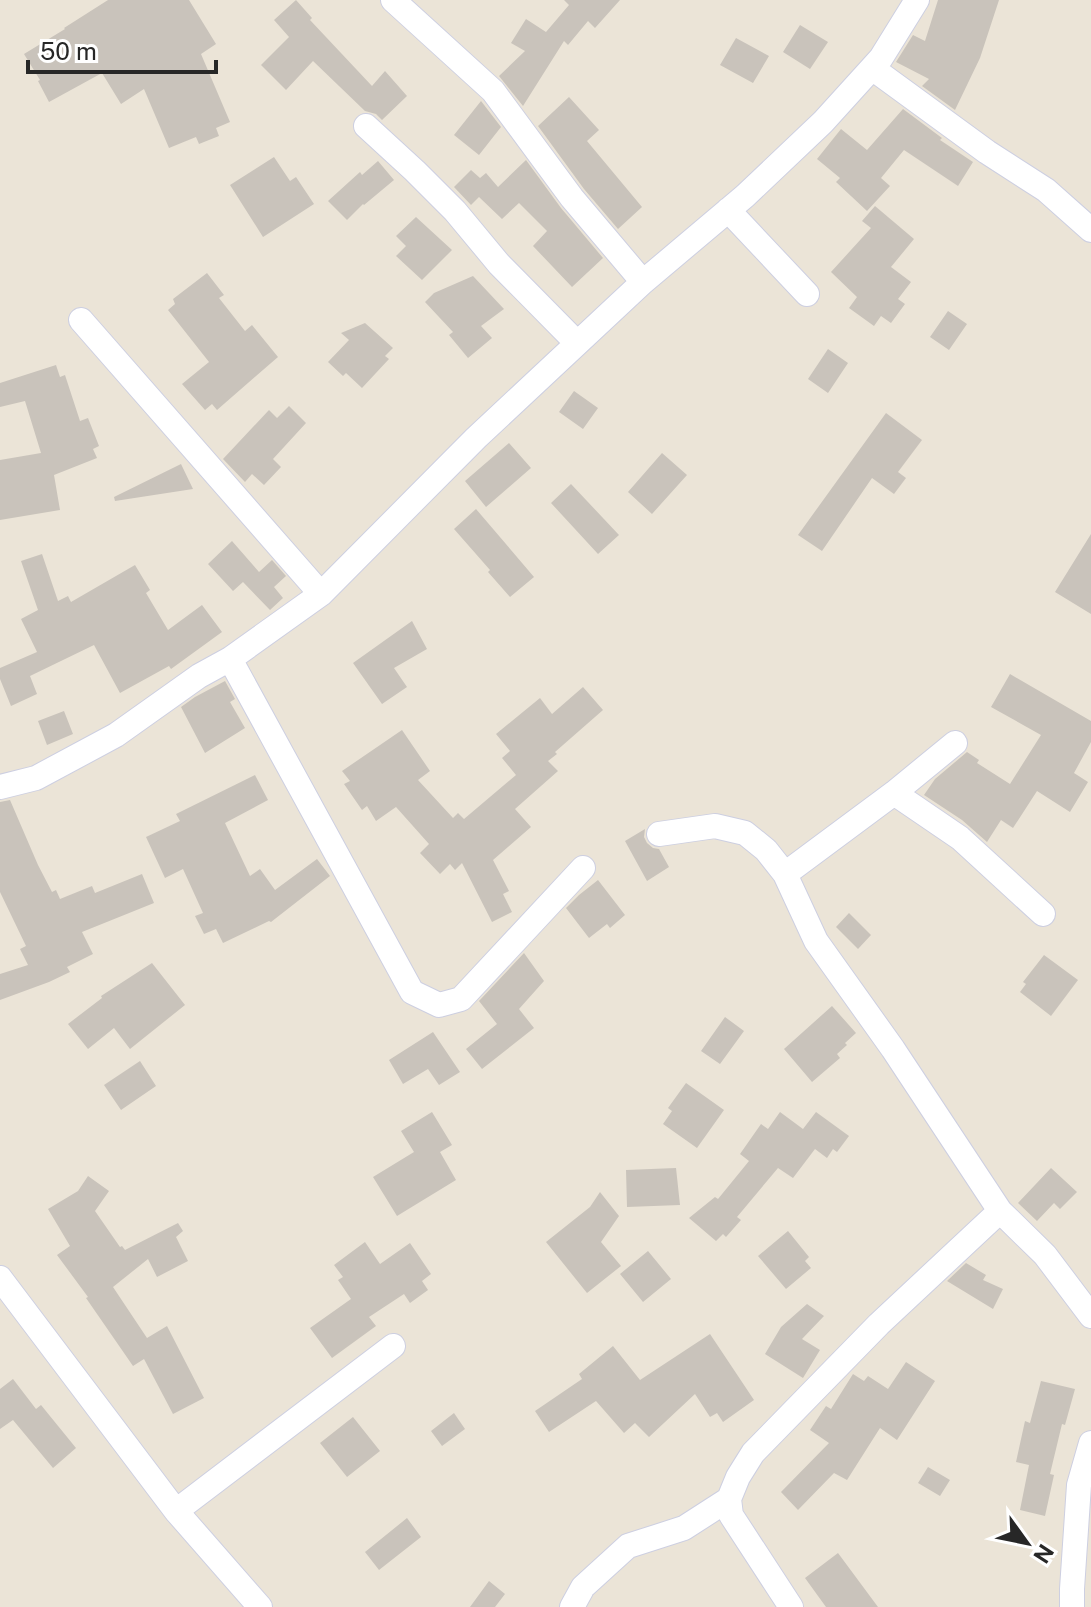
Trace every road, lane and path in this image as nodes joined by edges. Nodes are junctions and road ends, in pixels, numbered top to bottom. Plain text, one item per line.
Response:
1 (393, 0) edge
2 (917, 0) edge
3 (872, 68) junction
4 (366, 126) dead end
5 (728, 210) junction
6 (1091, 230) edge
7 (643, 282) junction
8 (807, 294) dead end
9 (81, 320) dead end
10 (577, 343) junction
11 (321, 594) junction
12 (230, 659) junction
13 (955, 743) dead end
14 (0, 787) edge
15 (894, 793) junction
16 (659, 834) dead end
17 (583, 868) dead end
18 (785, 874) junction
19 (1043, 914) dead end
20 (1000, 1211) junction
21 (0, 1278) edge
22 (1091, 1316) edge
23 (393, 1346) dead end
24 (1091, 1443) edge
25 (729, 1499) junction
26 (176, 1511) junction
27 (260, 1607) edge
28 (572, 1607) edge
29 (791, 1607) edge
30 (1072, 1607) edge

1 - 7 street
2 - 3 street
3 - 5 street
3 - 6 street
4 - 10 street
5 - 7 street
5 - 8 street
7 - 10 street
9 - 11 street
10 - 11 street
11 - 12 street
12 - 14 street
12 - 17 street
13 - 15 street
15 - 18 street
15 - 19 street
16 - 18 street
18 - 20 street
20 - 22 street
20 - 25 street
21 - 26 street
23 - 26 street
24 - 30 street
25 - 28 street
25 - 29 street
26 - 27 street

